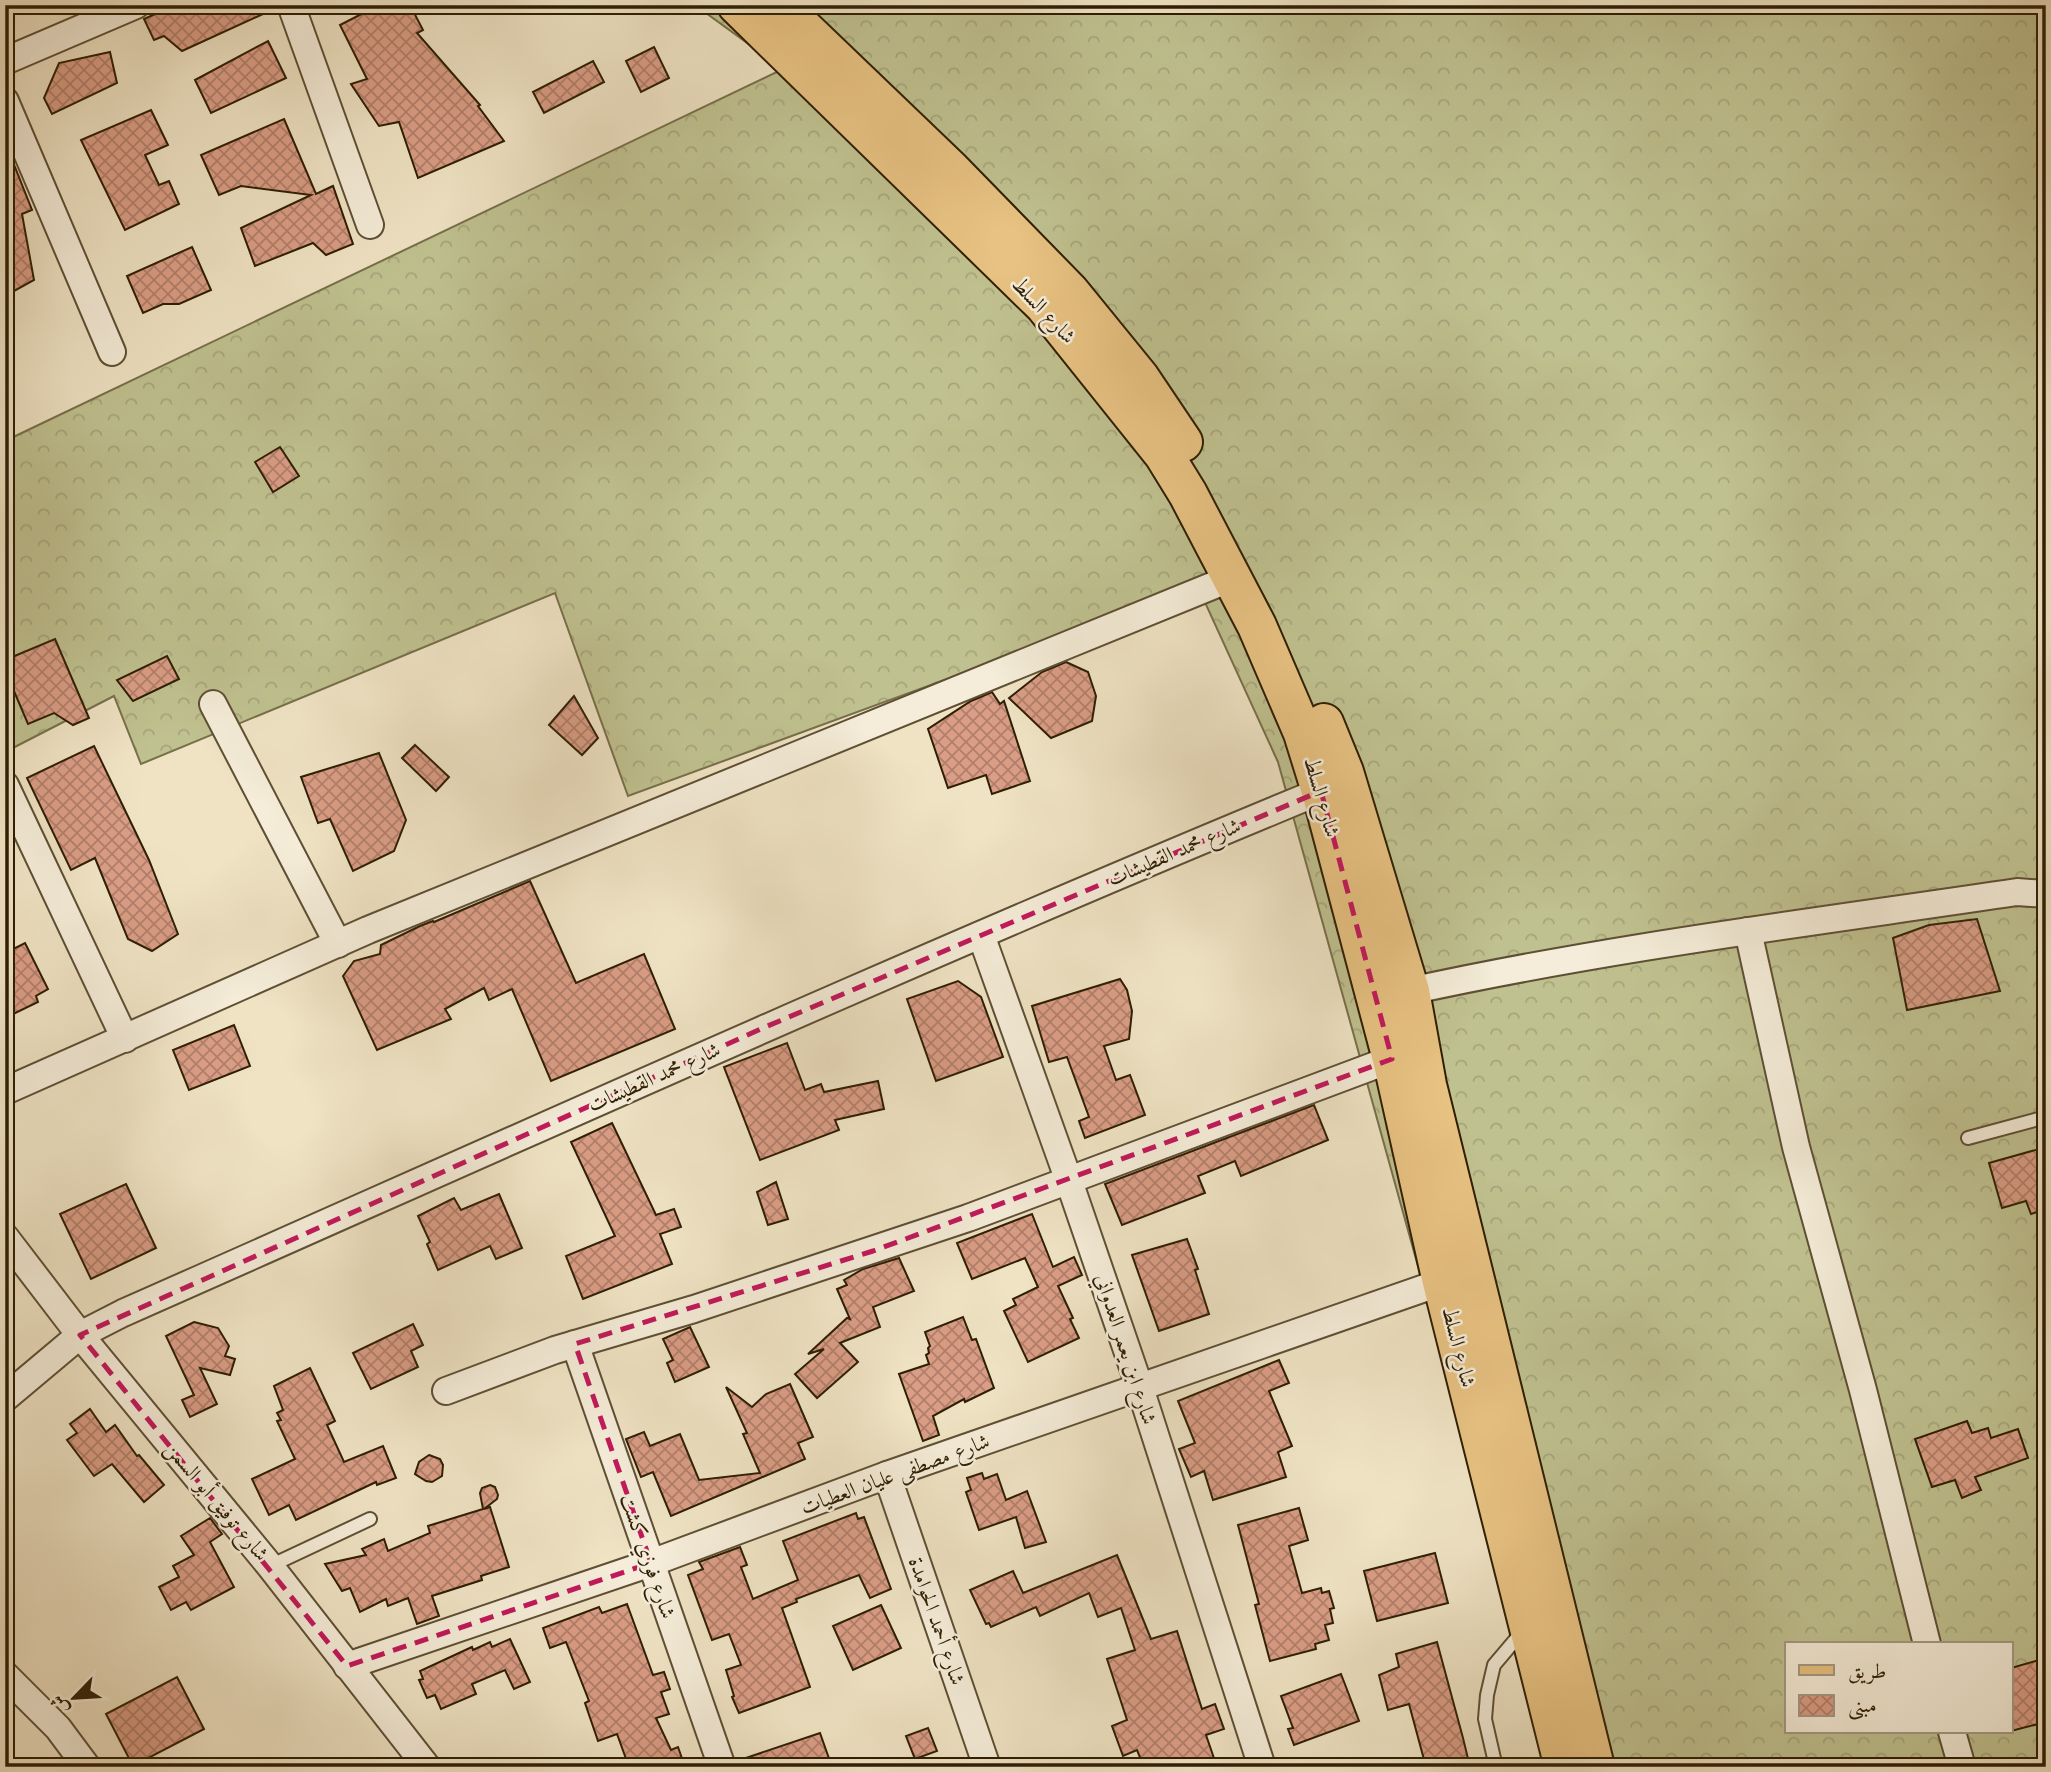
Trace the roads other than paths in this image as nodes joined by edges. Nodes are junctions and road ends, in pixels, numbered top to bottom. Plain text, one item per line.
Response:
1 (136, 5) edge
2 (291, 5) edge
3 (737, 5) edge
4 (779, 5) edge
5 (5, 61) edge
6 (5, 101) edge
7 (370, 225) dead end
8 (112, 352) dead end
9 (1234, 577) junction
10 (213, 704) dead end
11 (5, 785) edge
12 (1321, 791) junction
13 (2046, 894) edge
14 (1748, 931) junction
15 (981, 935) junction
16 (338, 944) junction
17 (1410, 991) junction
18 (125, 1039) junction
19 (1392, 1059) junction
20 (5, 1091) edge
21 (2046, 1117) edge
22 (1968, 1138) dead end
23 (1069, 1181) junction
24 (5, 1237) edge
25 (1442, 1282) junction
26 (80, 1335) junction
27 (575, 1344) junction
28 (1140, 1388) junction
29 (446, 1391) dead end
30 (5, 1398) edge
31 (887, 1475) junction
32 (370, 1518) dead end
33 (651, 1563) junction
34 (270, 1566) junction
35 (1529, 1623) junction
36 (1926, 1642) edge
37 (348, 1666) junction
38 (5, 1675) edge
39 (1953, 1734) edge
40 (87, 1767) edge
41 (427, 1767) edge
42 (722, 1767) edge
43 (988, 1767) edge
44 (1262, 1767) edge
45 (1496, 1767) edge
46 (1564, 1767) edge
47 (1595, 1767) edge
48 (1962, 1767) edge

1 - 5 street
2 - 7 street
3 - 9 main road, شارع السلط
4 - 17 main road, شارع السلط
6 - 8 street
9 - 12 main road, شارع السلط
9 - 16 street
10 - 16 street
11 - 18 street
12 - 15 street, شارع محمد القطيشات
12 - 19 main road, شارع السلط
13 - 14 street
14 - 17 street
14 - 36 street
15 - 23 street, شارع ابن يعمر العدواني
15 - 26 street, شارع محمد القطيشات
16 - 18 street
17 - 47 main road, شارع السلط
18 - 20 street
19 - 23 street
19 - 25 main road, شارع السلط
21 - 22 lane
23 - 27 street
23 - 28 street, شارع ابن يعمر العدواني
24 - 26 street, شارع توفيق أبو السمن
25 - 28 street, شارع مصطفى عليان العطيات
25 - 35 main road, شارع السلط
26 - 30 street, شارع محمد القطيشات
26 - 34 street, شارع توفيق أبو السمن
27 - 29 street
27 - 33 street, شارع فوزي كشت
28 - 31 street, شارع مصطفى عليان العطيات
28 - 44 street, شارع ابن يعمر العدواني
31 - 33 street, شارع مصطفى عليان العطيات
31 - 43 street, شارع أحمد الحوامدة
32 - 34 lane
33 - 37 street, شارع مصطفى عليان العطيات
33 - 42 street, شارع فوزي كشت
34 - 37 street, شارع توفيق أبو السمن
35 - 45 lane
35 - 46 main road, شارع السلط
37 - 41 street, شارع توفيق أبو السمن
38 - 40 street
39 - 48 street

